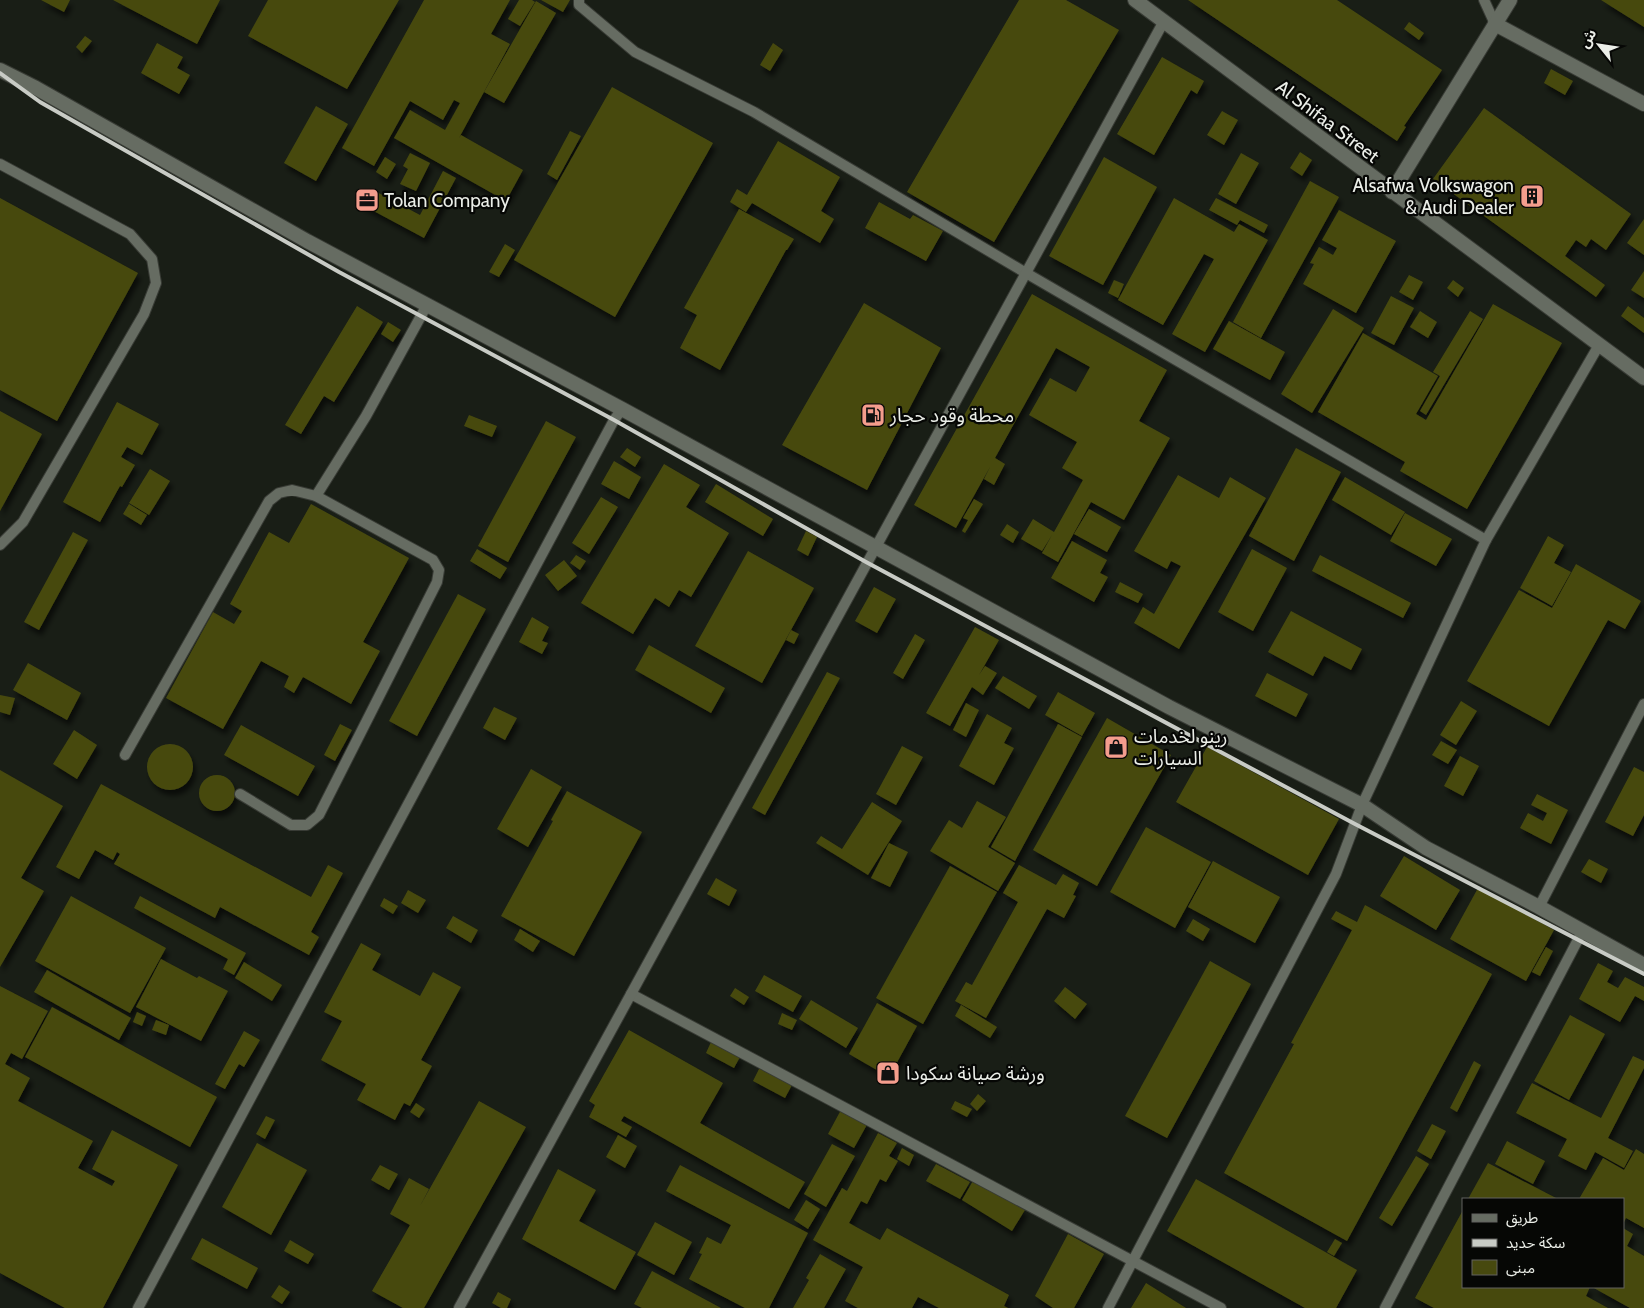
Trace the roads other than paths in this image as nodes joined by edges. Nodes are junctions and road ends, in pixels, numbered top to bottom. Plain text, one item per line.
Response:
1 (579, 0) edge
2 (1135, 0) edge
3 (1484, 0) edge
4 (1510, 0) edge
5 (1164, 21) junction
6 (1495, 24) junction
7 (0, 70) edge
8 (1644, 104) edge
9 (0, 164) edge
10 (1392, 192) junction
11 (1026, 273) junction
12 (427, 305) junction
13 (1599, 345) junction
14 (1644, 378) edge
15 (622, 409) junction
16 (316, 496) junction
17 (1486, 540) junction
18 (0, 546) edge
19 (876, 547) junction
20 (1644, 704) edge
21 (125, 754) dead end
22 (240, 794) dead end
23 (1362, 805) junction
24 (1540, 907) junction
25 (1582, 932) junction
26 (1644, 965) edge
27 (632, 994) junction
28 (1133, 1261) junction
29 (138, 1308) edge
30 (459, 1308) edge
31 (1108, 1308) edge
32 (1221, 1308) edge
33 (1385, 1308) edge

1 - 11 lane
2 - 5 street, Al Shifaa Street
3 - 6 lane
4 - 6 street
5 - 10 street, Al Shifaa Street
5 - 11 lane
6 - 8 street
6 - 10 street
7 - 12 street
9 - 18 lane
10 - 13 street, Al Shifaa Street
11 - 17 lane
11 - 19 lane
12 - 15 street
12 - 16 lane
13 - 14 street, Al Shifaa Street
13 - 17 lane
15 - 19 street
15 - 29 lane
16 - 21 lane
16 - 22 lane
17 - 23 lane
19 - 23 street
19 - 27 lane
20 - 24 lane
23 - 24 street
23 - 28 lane
24 - 25 street
25 - 26 street
25 - 33 lane
27 - 28 lane
27 - 30 lane
28 - 31 lane
28 - 32 lane

